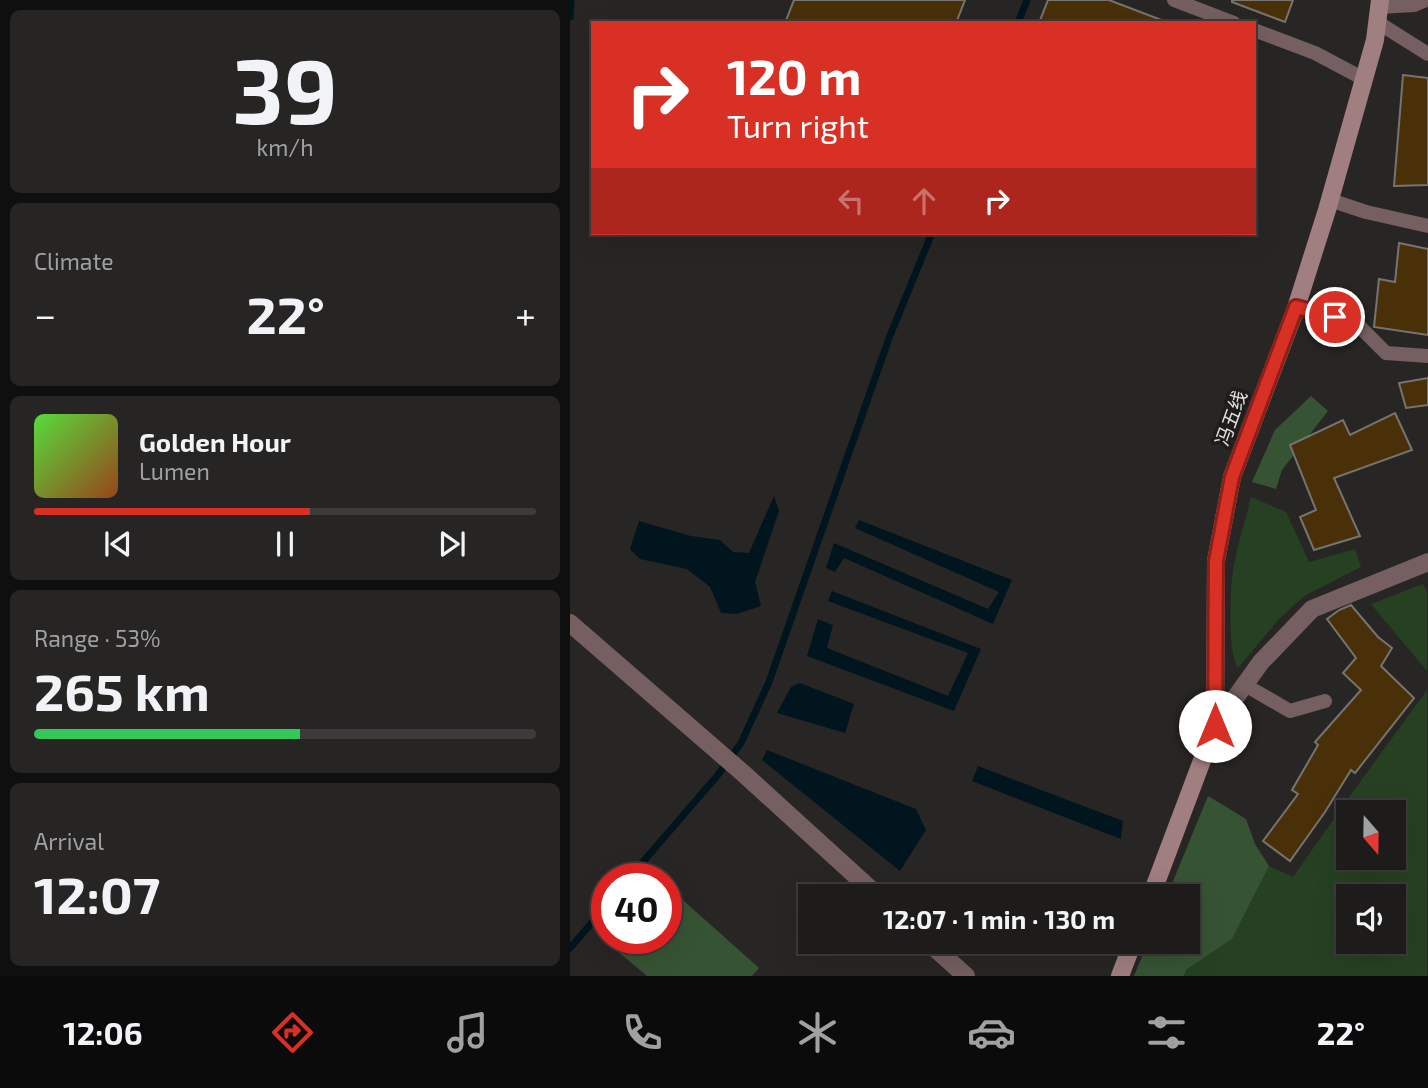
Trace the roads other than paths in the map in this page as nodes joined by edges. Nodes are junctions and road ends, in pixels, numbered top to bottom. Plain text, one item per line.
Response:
1 (1174, 0) edge
2 (1426, 0) edge
3 (1379, 10) edge
4 (1229, 21) edge
5 (1256, 31) edge
6 (1428, 54) edge
7 (1364, 79) junction
8 (1330, 200) junction
9 (1428, 226) edge
10 (1296, 307) junction
11 (1428, 356) edge
12 (1428, 562) edge
13 (570, 623) edge
14 (1245, 685) junction
15 (1325, 701) dead end
16 (1215, 726) junction
17 (865, 884) edge
18 (1156, 884) edge
19 (941, 954) edge
20 (1128, 954) edge
21 (966, 976) edge
22 (1120, 976) edge

1 - 4 lane
2 - 3 lane
3 - 6 lane
3 - 7 street, 冯五线
5 - 7 lane
7 - 8 street, 冯五线
8 - 9 lane
8 - 10 street, 冯五线
10 - 11 lane
10 - 16 street, 冯五线
12 - 14 street
13 - 17 street
14 - 15 lane
14 - 16 street
16 - 18 street, 冯五线
19 - 21 street
20 - 22 street

